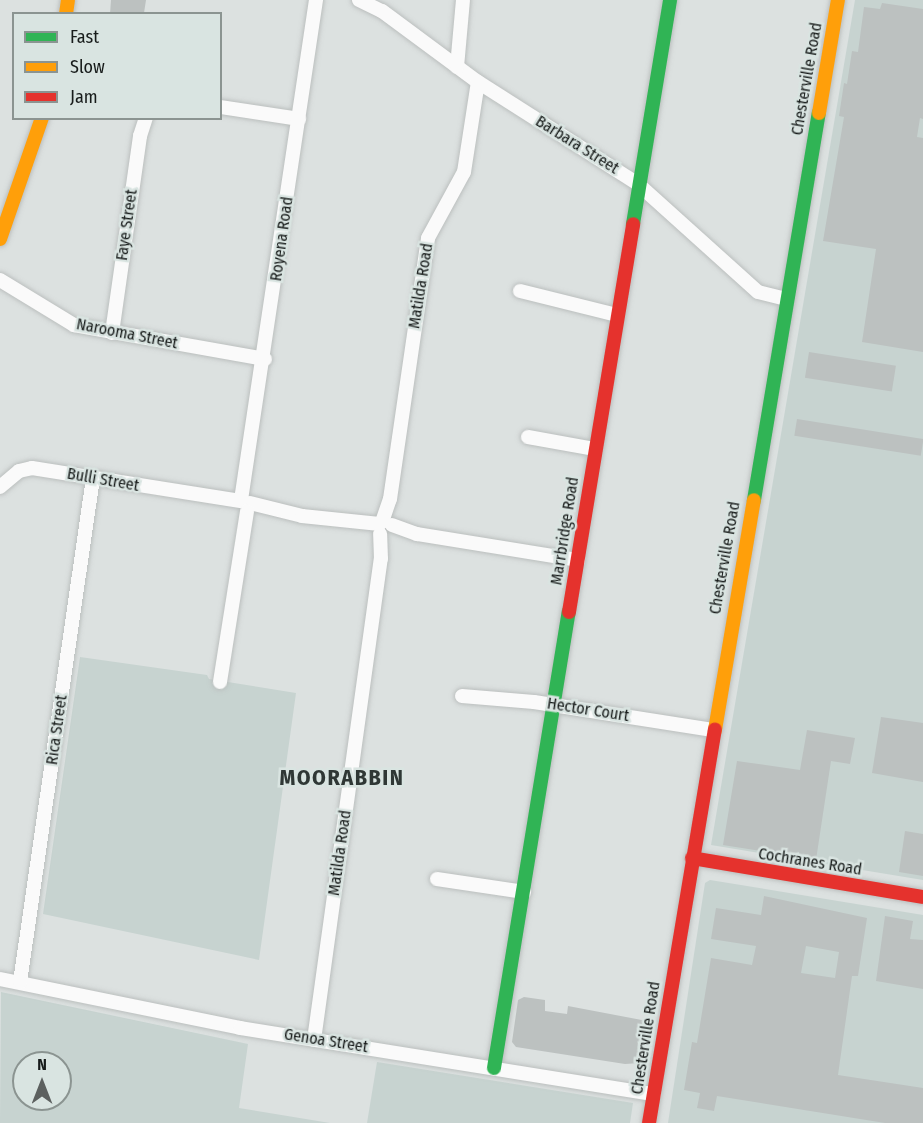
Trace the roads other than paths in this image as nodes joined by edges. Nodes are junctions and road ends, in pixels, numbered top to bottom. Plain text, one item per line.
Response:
1 (316, 0) edge
2 (359, 0) edge
3 (463, 0) edge
4 (670, 0) edge
5 (838, 0) edge
6 (458, 36) junction
7 (423, 42) junction
8 (457, 68) junction
9 (478, 82) junction
10 (222, 107) edge
11 (300, 119) junction
12 (41, 120) edge
13 (50, 120) edge
14 (145, 120) edge
15 (638, 184) junction
16 (16, 202) junction
17 (0, 239) edge
18 (0, 280) edge
19 (520, 291) dead end
20 (786, 298) junction
21 (617, 315) junction
22 (112, 333) junction
23 (265, 359) junction
24 (528, 438) dead end
25 (594, 449) junction
26 (93, 478) junction
27 (0, 487) edge
28 (244, 505) junction
29 (385, 529) junction
30 (578, 560) junction
31 (220, 682) dead end
32 (462, 696) dead end
33 (555, 705) junction
34 (713, 730) junction
35 (692, 858) junction
36 (437, 879) dead end
37 (524, 892) junction
38 (923, 897) edge
39 (0, 979) edge
40 (20, 982) junction
41 (314, 1040) junction
42 (494, 1068) junction
43 (654, 1094) junction
44 (649, 1123) edge

1 - 11 street, Royena Road
2 - 7 street, Barbara Street
3 - 6 street
4 - 15 street, Marrbridge Road
5 - 20 street, Chesterville Road
6 - 7 street
6 - 8 street
7 - 8 street, Barbara Street
8 - 9 street, Barbara Street
9 - 15 street, Barbara Street
9 - 29 street, Matilda Road
10 - 11 street
11 - 23 street, Royena Road
12 - 16 street
13 - 16 street
14 - 22 street, Faye Street
15 - 20 street, Barbara Street
15 - 21 street, Marrbridge Road
16 - 17 street
18 - 22 street, Narooma Street
19 - 21 street
20 - 34 street, Chesterville Road
21 - 25 street, Marrbridge Road
22 - 23 street, Narooma Street
23 - 28 street, Royena Road
24 - 25 street
25 - 30 street, Marrbridge Road
26 - 27 street, Bulli Street
26 - 28 street, Bulli Street
26 - 40 street, Rica Street
28 - 29 street, Bulli Street
28 - 31 street, Royena Road
29 - 30 street, Bulli Street
29 - 41 street, Matilda Road
30 - 33 street, Marrbridge Road
32 - 33 street, Hector Court
33 - 34 street, Hector Court
33 - 37 street, Marrbridge Road
34 - 35 street, Chesterville Road
35 - 38 street, Cochranes Road
35 - 43 street, Chesterville Road
36 - 37 street
37 - 42 street, Marrbridge Road
39 - 40 street, Genoa Street
40 - 41 street, Genoa Street
41 - 42 street, Genoa Street
42 - 43 street, Genoa Street
43 - 44 street, Chesterville Road

